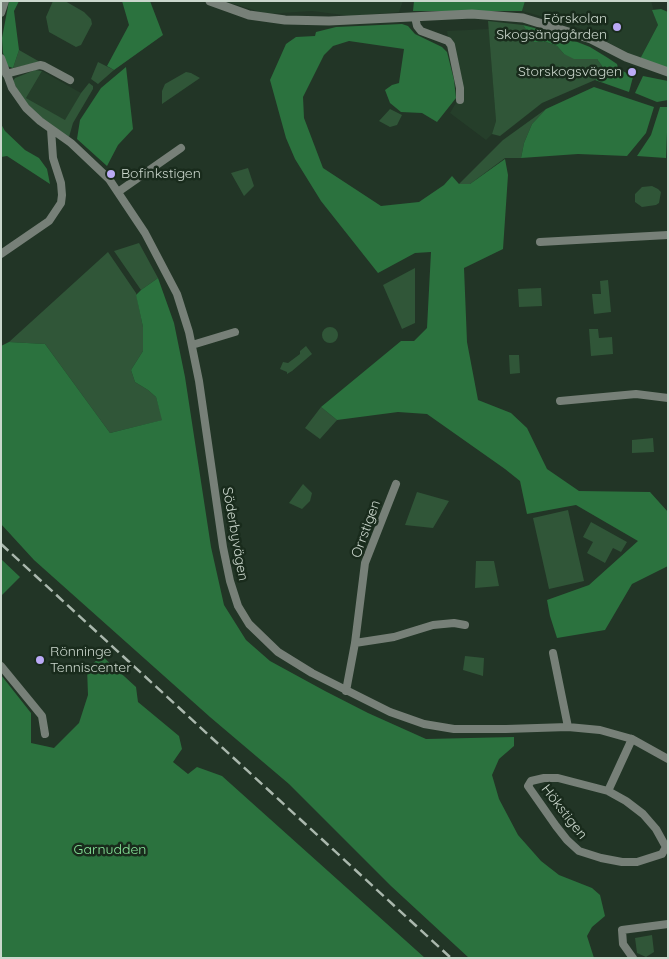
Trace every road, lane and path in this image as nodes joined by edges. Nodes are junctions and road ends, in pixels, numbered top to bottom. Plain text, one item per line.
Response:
1 (5, 1) edge
2 (210, 1) edge
3 (1, 13) edge
4 (416, 17) junction
5 (1, 58) edge
6 (668, 72) edge
7 (6, 74) junction
8 (70, 80) dead end
9 (460, 100) dead end
10 (51, 129) junction
11 (181, 148) dead end
12 (118, 192) junction
13 (668, 235) edge
14 (540, 242) dead end
15 (1, 254) edge
16 (235, 332) dead end
17 (192, 345) junction
18 (668, 398) edge
19 (560, 401) dead end
20 (396, 484) dead end
21 (465, 625) dead end
22 (355, 643) junction
23 (553, 654) dead end
24 (1, 666) edge
25 (346, 691) junction
26 (568, 727) junction
27 (45, 734) dead end
28 (632, 739) junction
29 (668, 759) edge
30 (608, 792) junction
31 (668, 924) edge
32 (633, 958) edge

1 - 3 street
2 - 4 street
4 - 6 street
4 - 9 street
5 - 7 street, Söderbyvägen
7 - 8 street
7 - 10 street, Söderbyvägen
10 - 12 street, Söderbyvägen
10 - 15 street
11 - 12 street
12 - 17 street, Söderbyvägen
13 - 14 street
16 - 17 street
17 - 25 street, Söderbyvägen
18 - 19 street
20 - 22 street, Orrstigen
21 - 22 street
22 - 25 street, Orrstigen
23 - 26 street
24 - 27 street
25 - 26 street, Söderbyvägen
26 - 28 street, Söderbyvägen
28 - 29 street, Söderbyvägen
28 - 30 street
30 - 30 street, Hökstigen
31 - 32 street

